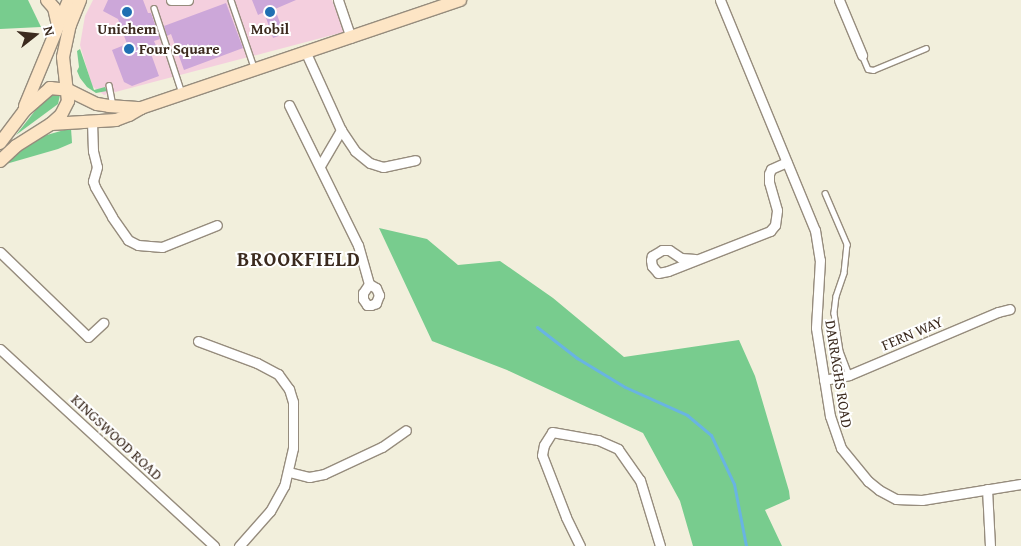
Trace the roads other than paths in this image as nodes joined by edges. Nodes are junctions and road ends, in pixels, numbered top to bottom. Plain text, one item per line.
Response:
1 (171, 0) edge
2 (188, 0) edge
3 (231, 0) edge
4 (338, 0) edge
5 (460, 0) edge
6 (720, 0) edge
7 (839, 0) edge
8 (68, 3) edge
9 (154, 8) dead end
10 (351, 38) junction
11 (926, 48) dead end
12 (306, 53) junction
13 (862, 55) joint
14 (255, 71) junction
15 (109, 85) dead end
16 (68, 90) junction
17 (182, 94) junction
18 (289, 105) dead end
19 (114, 106) junction
20 (141, 108) junction
21 (24, 111) junction
22 (92, 122) junction
23 (50, 124) junction
24 (341, 130) junction
25 (0, 143) edge
26 (415, 160) dead end
27 (0, 161) edge
28 (787, 162) junction
29 (320, 166) junction
30 (825, 193) dead end
31 (217, 224) dead end
32 (0, 252) edge
33 (694, 259) dead end
34 (370, 284) dead end
35 (1010, 309) dead end
36 (103, 323) dead end
37 (198, 341) dead end
38 (0, 349) edge
39 (849, 375) junction
40 (824, 380) junction
41 (406, 430) dead end
42 (289, 472) junction
43 (1021, 484) edge
44 (987, 489) junction
45 (214, 546) edge
46 (239, 546) edge
47 (580, 546) edge
48 (660, 546) edge
49 (990, 546) edge

1 - 2 street
3 - 14 lane
4 - 10 street
5 - 10 main road
6 - 28 street, DARRAGHS ROAD
7 - 13 street
8 - 16 main road
8 - 21 main road
9 - 17 lane
10 - 12 main road
11 - 13 lane
12 - 14 main road
12 - 24 street
14 - 17 main road
15 - 19 lane
16 - 19 main road
16 - 21 main road
16 - 23 main road
17 - 20 main road
18 - 29 street
19 - 20 main road
20 - 22 main road
21 - 25 main road
22 - 23 main road
22 - 31 street
23 - 27 main road
24 - 26 street
24 - 29 street
28 - 33 street
28 - 40 street, DARRAGHS ROAD
29 - 34 street
30 - 39 lane
32 - 36 street
35 - 39 street, FERN WAY
37 - 42 street
38 - 45 street, KINGSWOOD ROAD
39 - 40 street, FERN WAY
40 - 44 street, DARRAGHS ROAD
41 - 42 street
42 - 46 street
43 - 44 street, DARRAGHS ROAD
44 - 49 street
47 - 48 street

